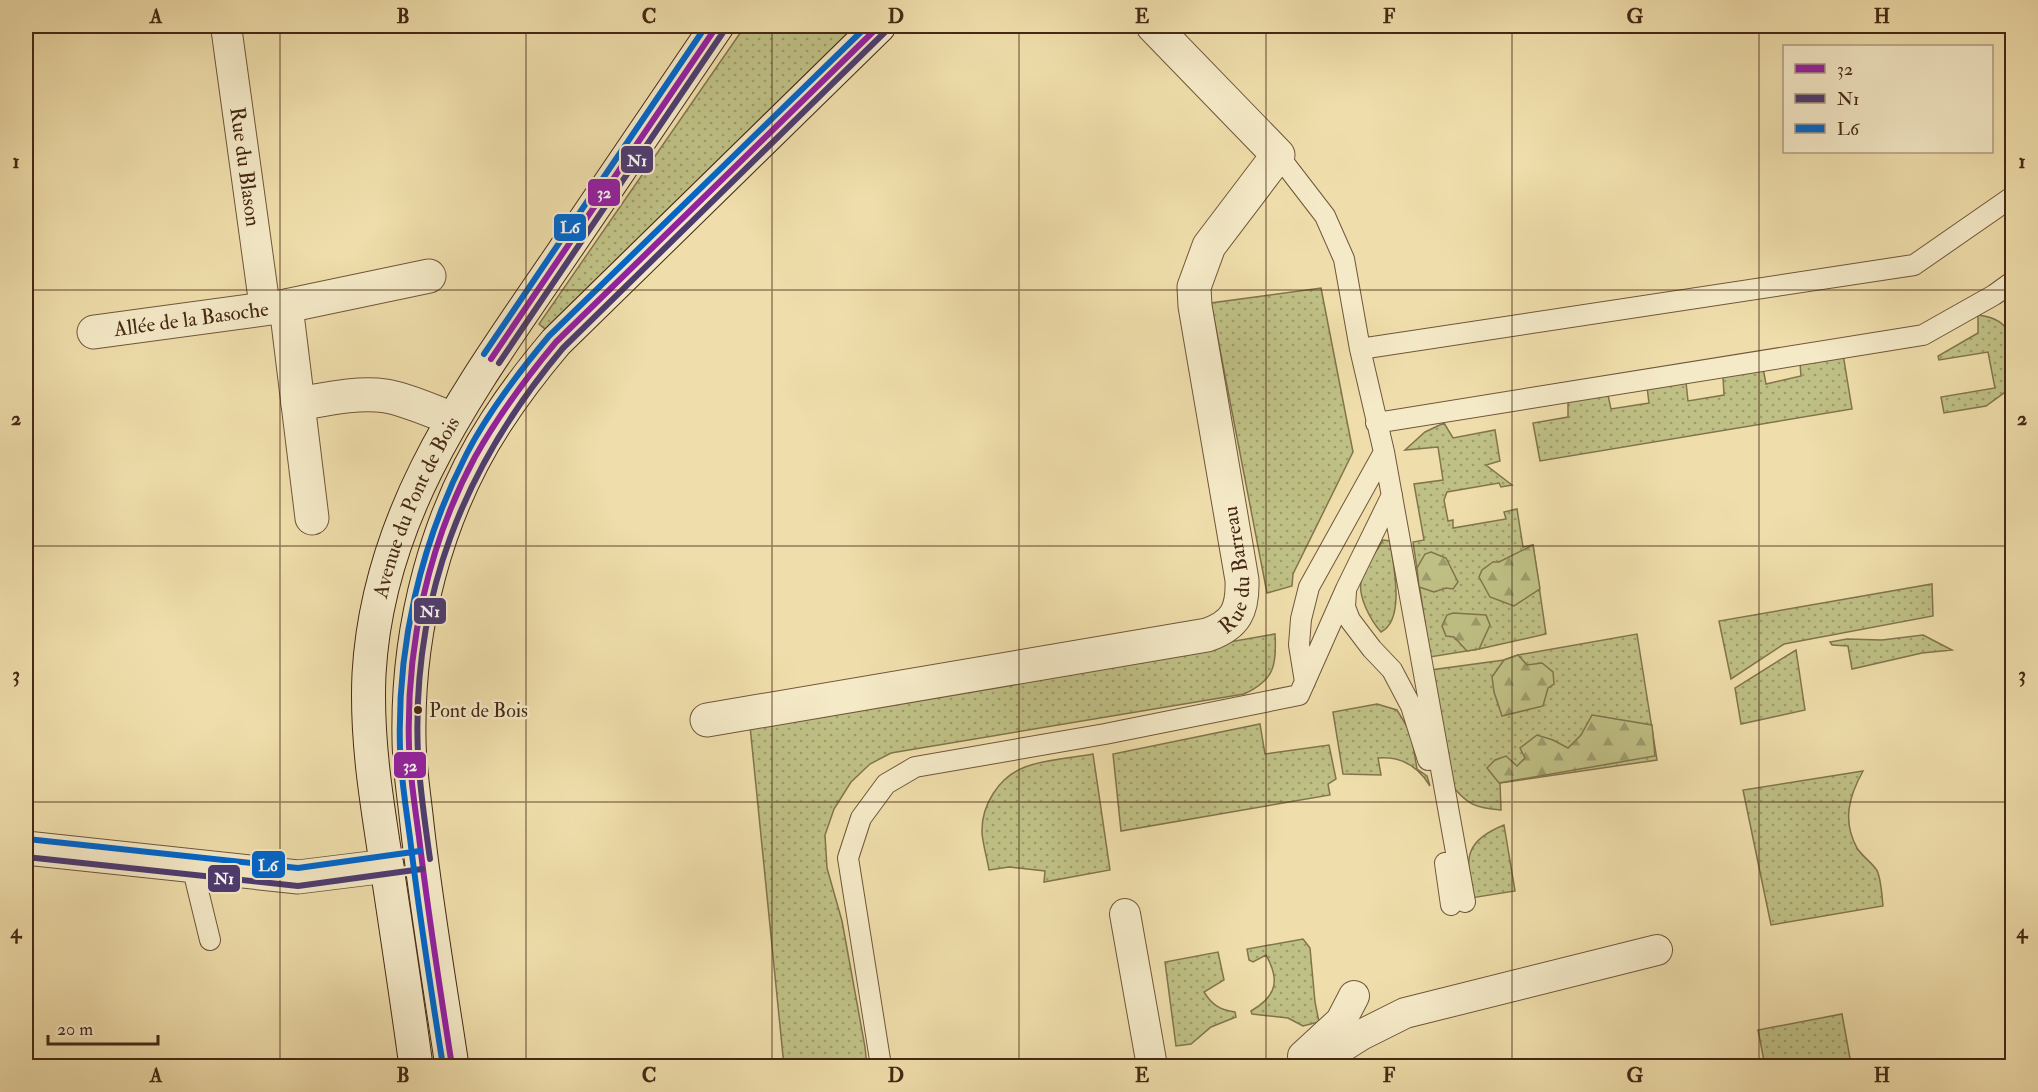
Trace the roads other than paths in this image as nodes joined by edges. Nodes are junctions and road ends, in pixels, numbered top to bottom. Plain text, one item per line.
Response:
1 (226, 26) edge
2 (717, 26) edge
3 (879, 26) edge
4 (887, 26) edge
5 (1153, 26) edge
6 (808, 95) junction
7 (1278, 155) junction
8 (2013, 197) edge
9 (429, 276) dead end
10 (2013, 282) edge
11 (275, 307) junction
12 (94, 332) dead end
13 (1360, 349) junction
14 (298, 404) junction
15 (453, 419) junction
16 (1376, 423) junction
17 (1384, 452) junction
18 (1392, 495) junction
19 (312, 518) dead end
20 (1346, 589) junction
21 (1305, 682) junction
22 (707, 720) dead end
23 (26, 848) edge
24 (421, 860) junction
25 (192, 866) junction
26 (387, 866) junction
27 (1125, 914) dead end
28 (210, 940) dead end
29 (1657, 950) dead end
30 (1353, 996) dead end
31 (416, 1066) edge
32 (452, 1066) edge
33 (881, 1066) edge
34 (1152, 1066) edge
35 (1293, 1066) edge
36 (1312, 1066) edge

1 - 11 street, Rue du Blason
2 - 15 street, Avenue du Pont de Bois
3 - 6 street, Avenue du Pont de Bois
4 - 6 street, Avenue du Pont de Bois
5 - 7 street
6 - 24 street, Avenue du Pont de Bois
7 - 13 lane
7 - 22 street, Rue du Barreau
8 - 13 lane
9 - 11 street, Allée de la Basoche
10 - 16 lane
11 - 12 street, Allée de la Basoche
11 - 14 street, Allée de la Basoche
13 - 16 lane
14 - 15 street
14 - 19 street, Allée de la Basoche
15 - 26 street, Avenue du Pont de Bois
16 - 17 lane
17 - 18 lane
17 - 21 lane
18 - 20 lane
18 - 20 lane
20 - 21 lane
21 - 33 lane
23 - 25 street
24 - 26 street
24 - 32 street, Avenue du Pont de Bois
25 - 26 street
25 - 28 lane
26 - 31 street, Avenue du Pont de Bois
27 - 34 street
29 - 36 street
30 - 35 street

